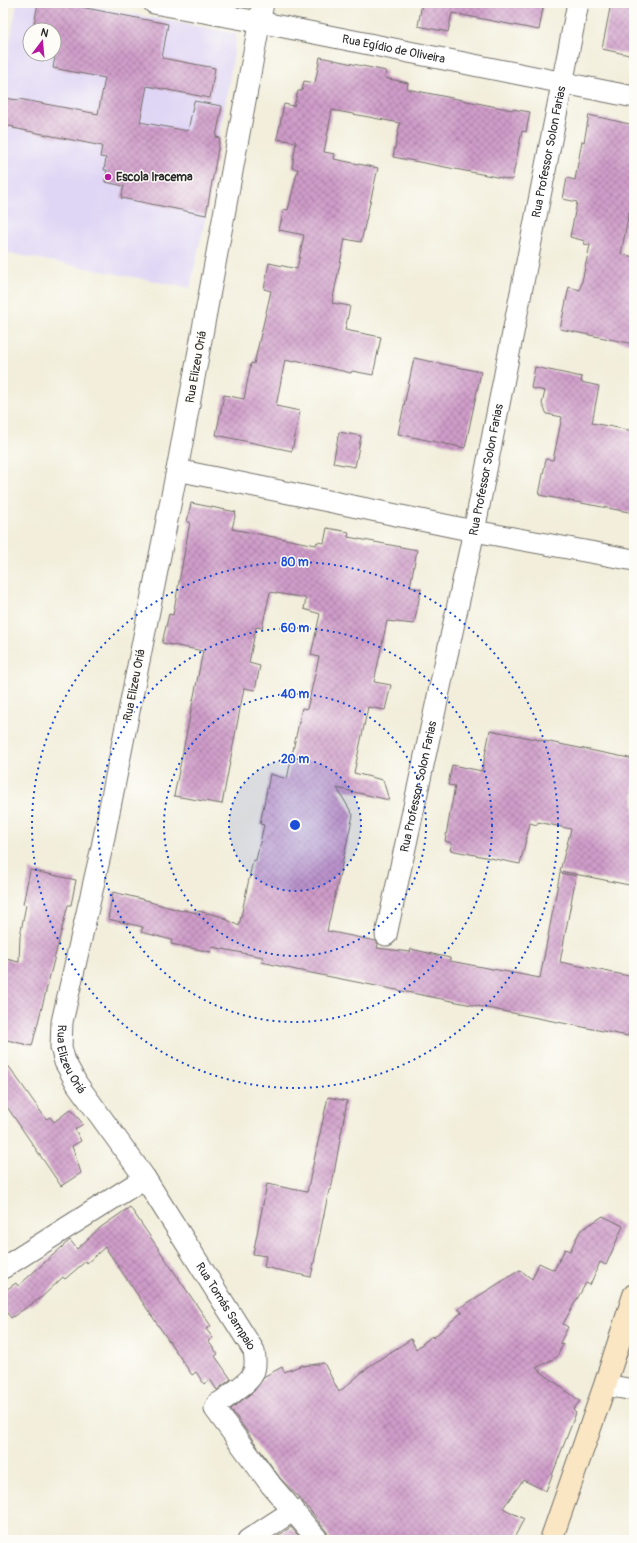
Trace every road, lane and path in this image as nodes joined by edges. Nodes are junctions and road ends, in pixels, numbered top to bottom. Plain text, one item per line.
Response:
1 (154, 3) edge
2 (578, 3) edge
3 (261, 13) edge
4 (562, 84) junction
5 (634, 97) edge
6 (177, 470) junction
7 (474, 531) junction
8 (634, 560) edge
9 (386, 935) dead end
10 (145, 1178) junction
11 (3, 1268) edge
12 (634, 1295) edge
13 (605, 1385) junction
14 (634, 1390) edge
15 (294, 1510) junction
16 (248, 1540) edge
17 (318, 1540) edge
18 (551, 1540) edge

1 - 3 street, Rua Egídio de Oliveira
2 - 4 street, Rua Professor Solon Farias
3 - 4 street, Rua Egídio de Oliveira
3 - 6 street, Rua Elizeu Oriá
4 - 5 street, Rua Egídio de Oliveira
4 - 7 street, Rua Professor Solon Farias
6 - 7 street
6 - 10 street, Rua Elizeu Oriá
7 - 8 street
7 - 9 street, Rua Professor Solon Farias
10 - 11 street
10 - 15 street, Rua Tomás Sampaio
12 - 13 street
13 - 14 street
13 - 18 street
15 - 16 street
15 - 17 street, Rua Tomás Sampaio

